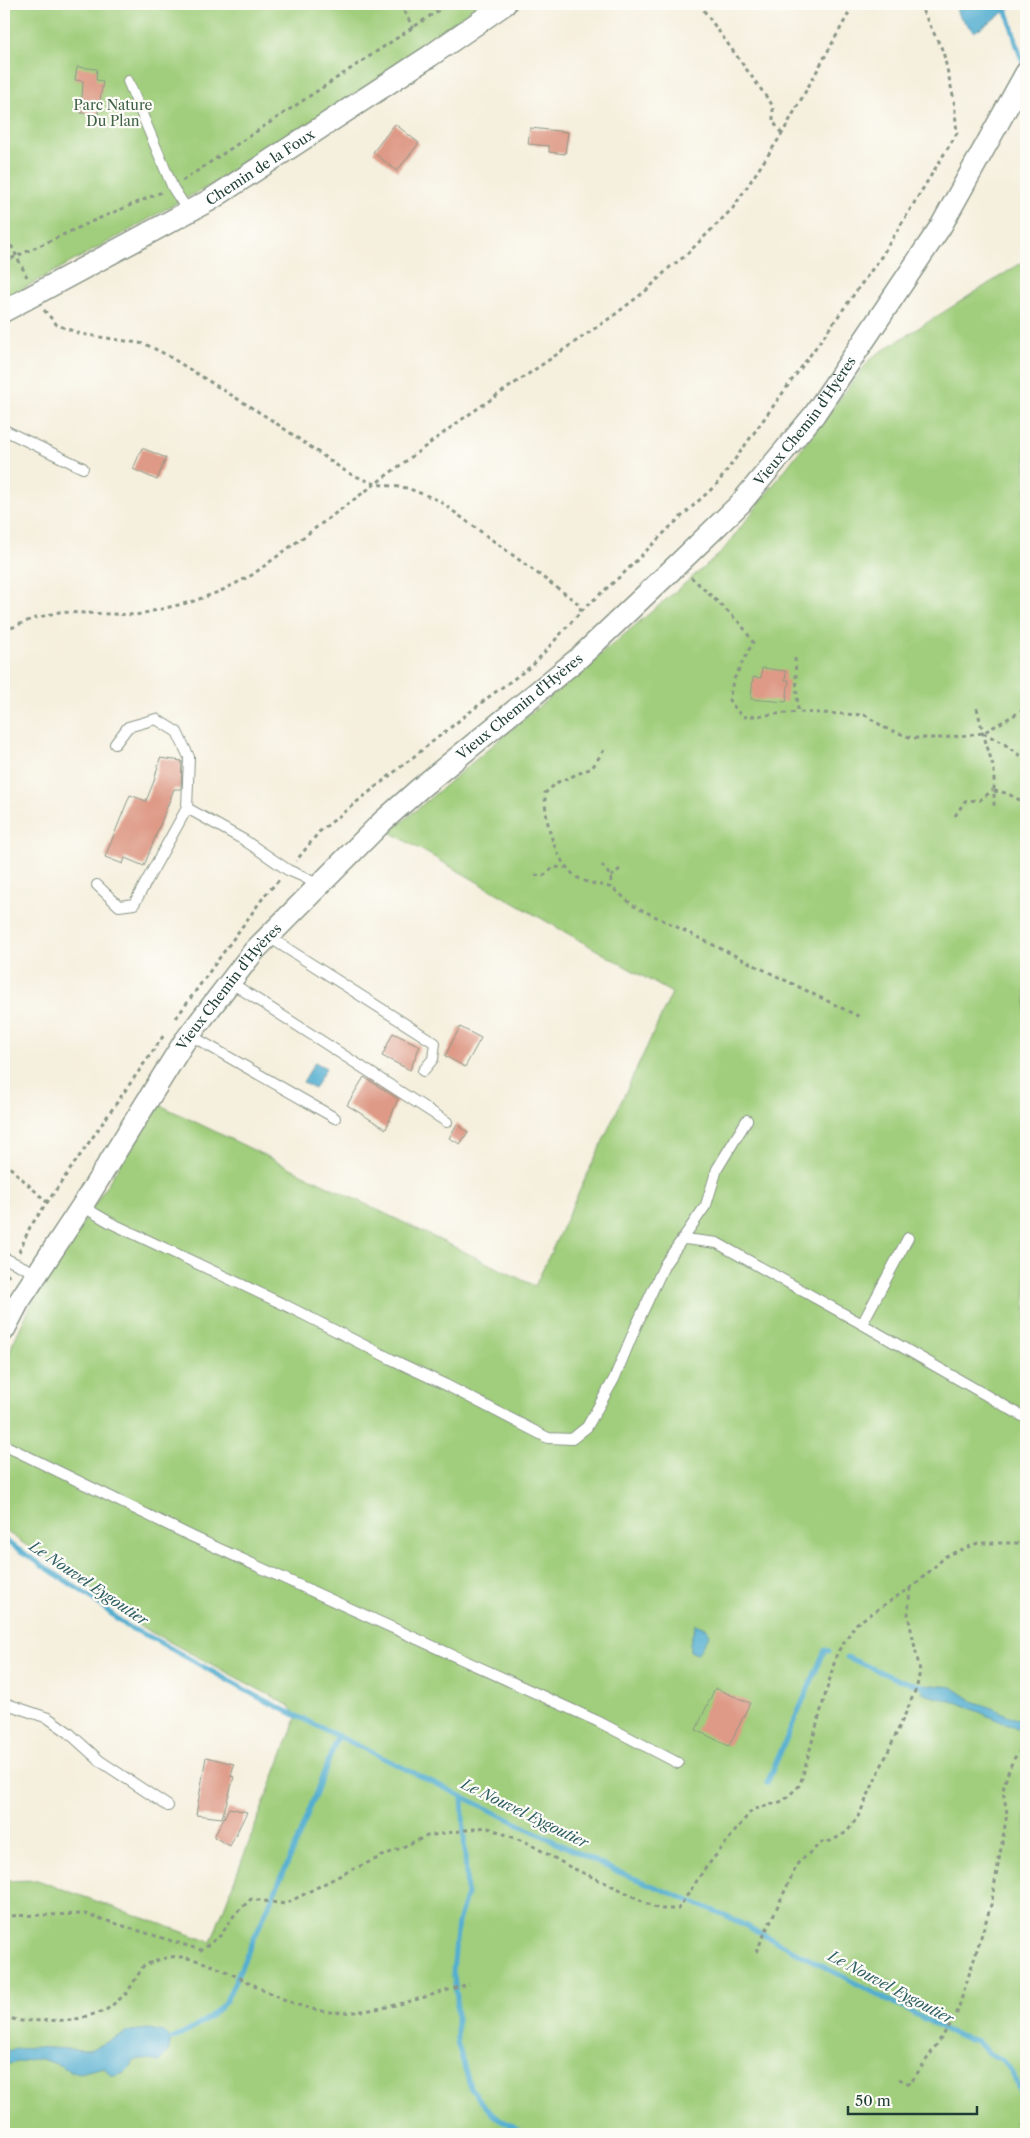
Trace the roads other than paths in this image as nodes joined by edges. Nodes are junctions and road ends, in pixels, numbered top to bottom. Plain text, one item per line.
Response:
1 (505, 4) edge
2 (128, 81) dead end
3 (1022, 81) edge
4 (188, 211) junction
5 (4, 311) edge
6 (4, 430) edge
7 (83, 468) dead end
8 (115, 744) dead end
9 (187, 808) junction
10 (97, 885) dead end
11 (319, 886) junction
12 (269, 937) junction
13 (230, 982) junction
14 (190, 1035) junction
15 (423, 1072) dead end
16 (335, 1118) dead end
17 (747, 1120) dead end
18 (446, 1122) dead end
19 (82, 1206) junction
20 (908, 1238) dead end
21 (685, 1239) junction
22 (4, 1258) edge
23 (38, 1274) junction
24 (862, 1324) junction
25 (4, 1330) edge
26 (1026, 1414) edge
27 (4, 1445) edge
28 (4, 1703) edge
29 (678, 1763) dead end
30 (168, 1806) dead end

1 - 4 street, Chemin de la Foux
2 - 4 lane
3 - 11 street, Vieux Chemin d'Hyères
4 - 5 street, Chemin de la Foux
6 - 7 lane
8 - 9 lane
9 - 10 lane
9 - 11 lane
11 - 12 street, Vieux Chemin d'Hyères
12 - 13 street, Vieux Chemin d'Hyères
12 - 15 lane
13 - 14 street, Vieux Chemin d'Hyères
13 - 18 lane
14 - 16 lane
14 - 19 street, Vieux Chemin d'Hyères
17 - 21 lane
19 - 21 lane
19 - 23 street, Vieux Chemin d'Hyères
20 - 24 lane
21 - 24 lane
22 - 23 lane
23 - 25 street, Vieux Chemin d'Hyères
24 - 26 lane
27 - 29 lane
28 - 30 lane

